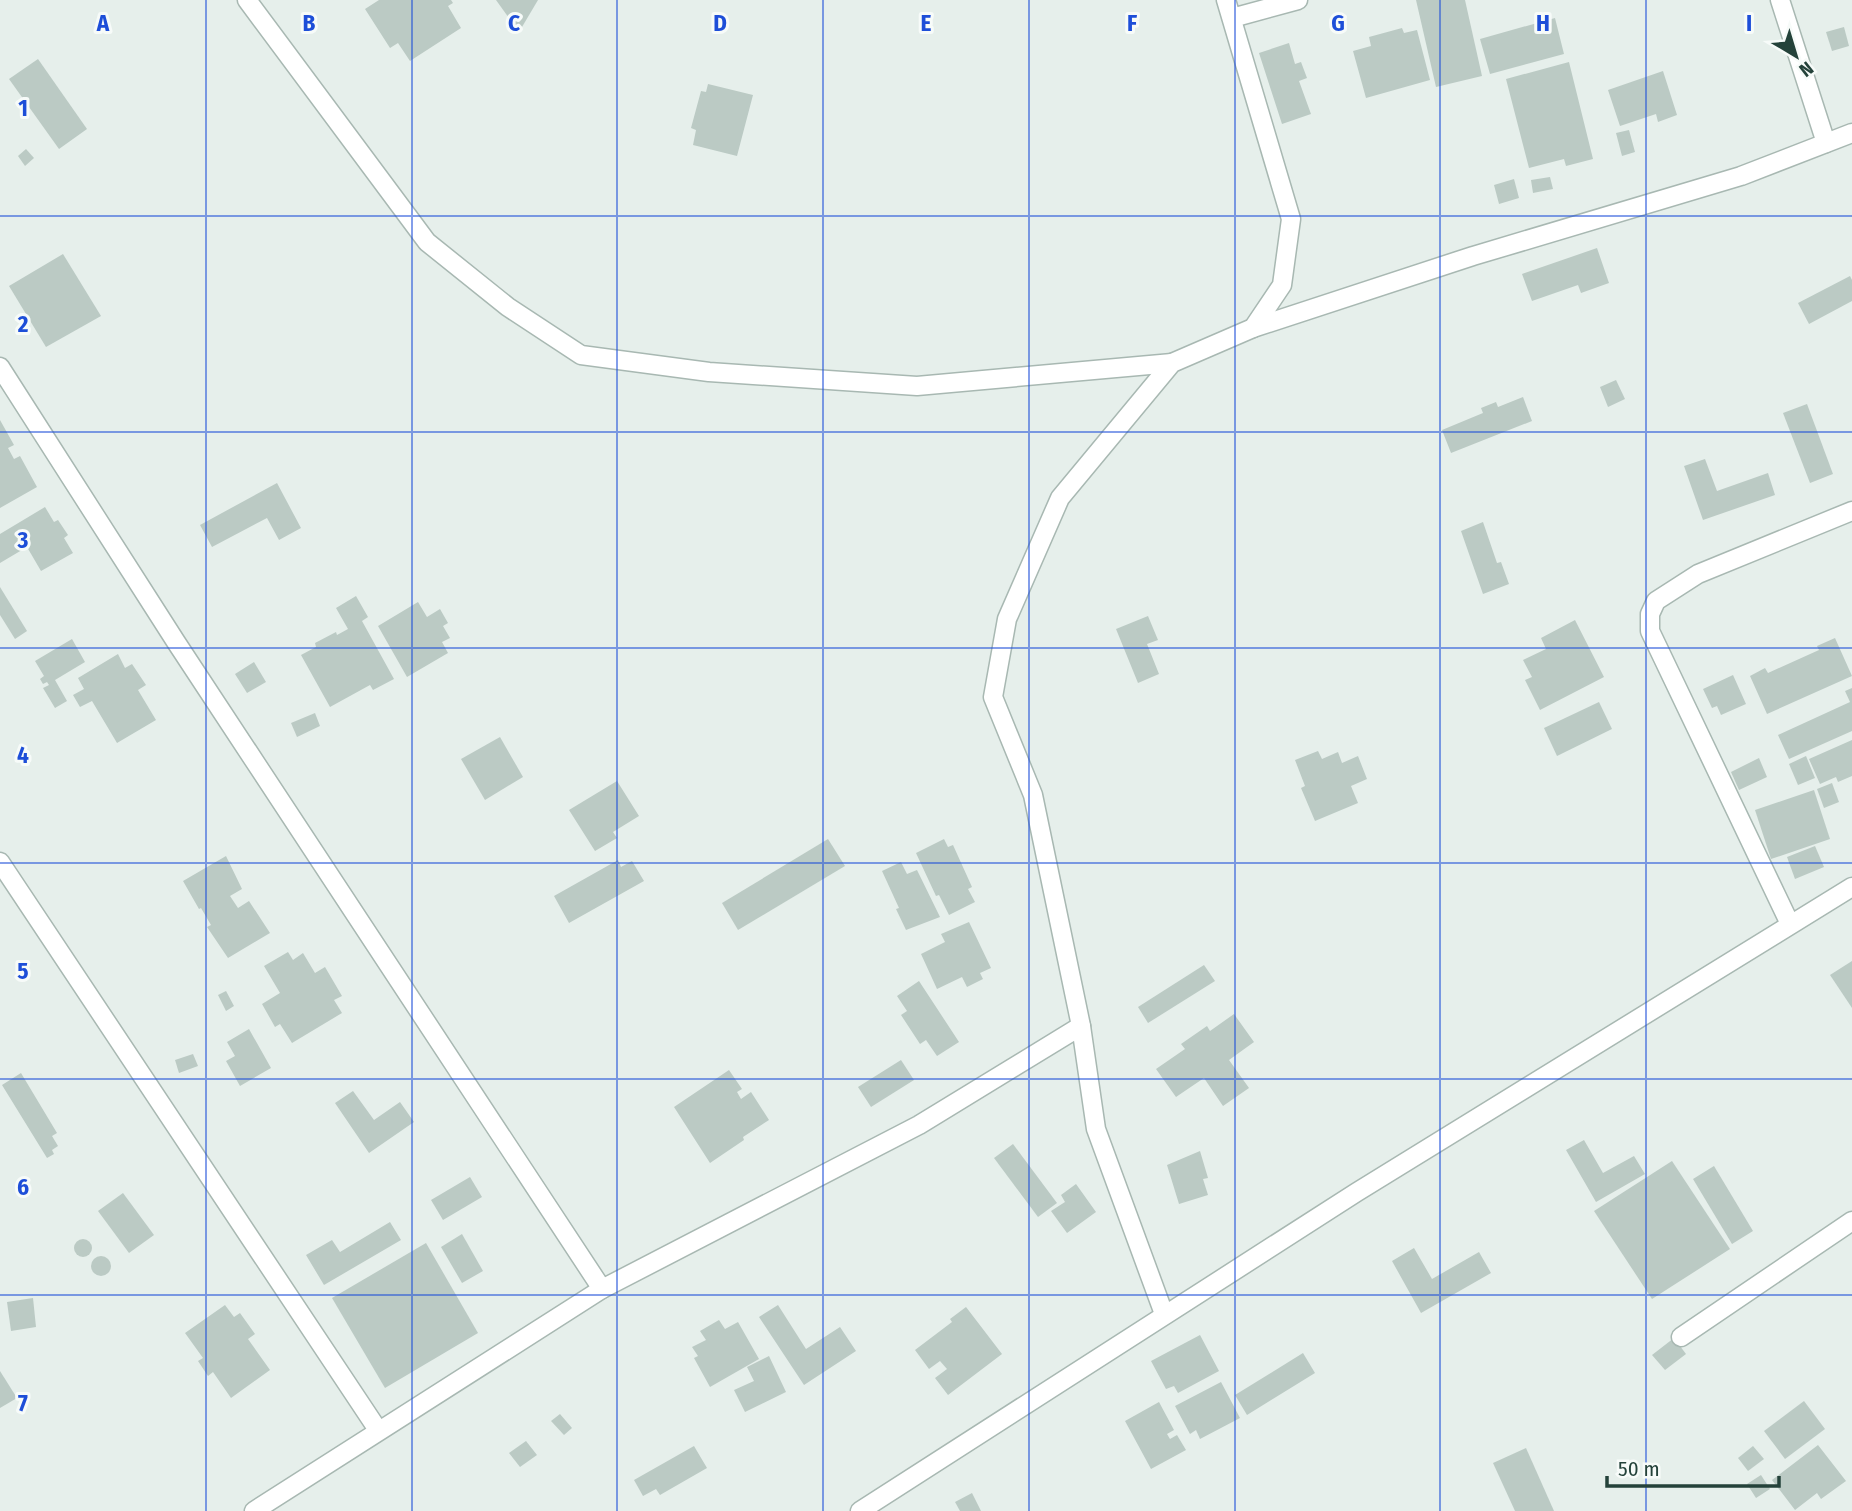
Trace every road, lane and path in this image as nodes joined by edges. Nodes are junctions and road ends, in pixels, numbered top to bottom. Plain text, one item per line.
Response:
1 (247, 0) edge
2 (1226, 0) edge
3 (1298, 0) edge
4 (1780, 0) edge
5 (1232, 18) junction
6 (1852, 134) edge
7 (1826, 143) junction
8 (1253, 328) junction
9 (1172, 363) junction
10 (0, 366) edge
11 (1852, 511) edge
12 (3, 872) edge
13 (1852, 887) edge
14 (1790, 924) junction
15 (1081, 1026) junction
16 (1852, 1221) edge
17 (602, 1289) junction
18 (1164, 1314) junction
19 (1681, 1337) dead end
20 (378, 1430) junction
21 (254, 1511) edge
22 (860, 1511) edge

1 - 9 street
2 - 5 street
3 - 5 street
4 - 7 street
5 - 8 street
6 - 7 street
7 - 8 street
8 - 9 street
9 - 15 street
10 - 17 street
11 - 14 street
12 - 20 street
13 - 14 street
14 - 18 street
15 - 17 street
15 - 18 street
16 - 19 street
17 - 20 street
18 - 22 street
20 - 21 street

